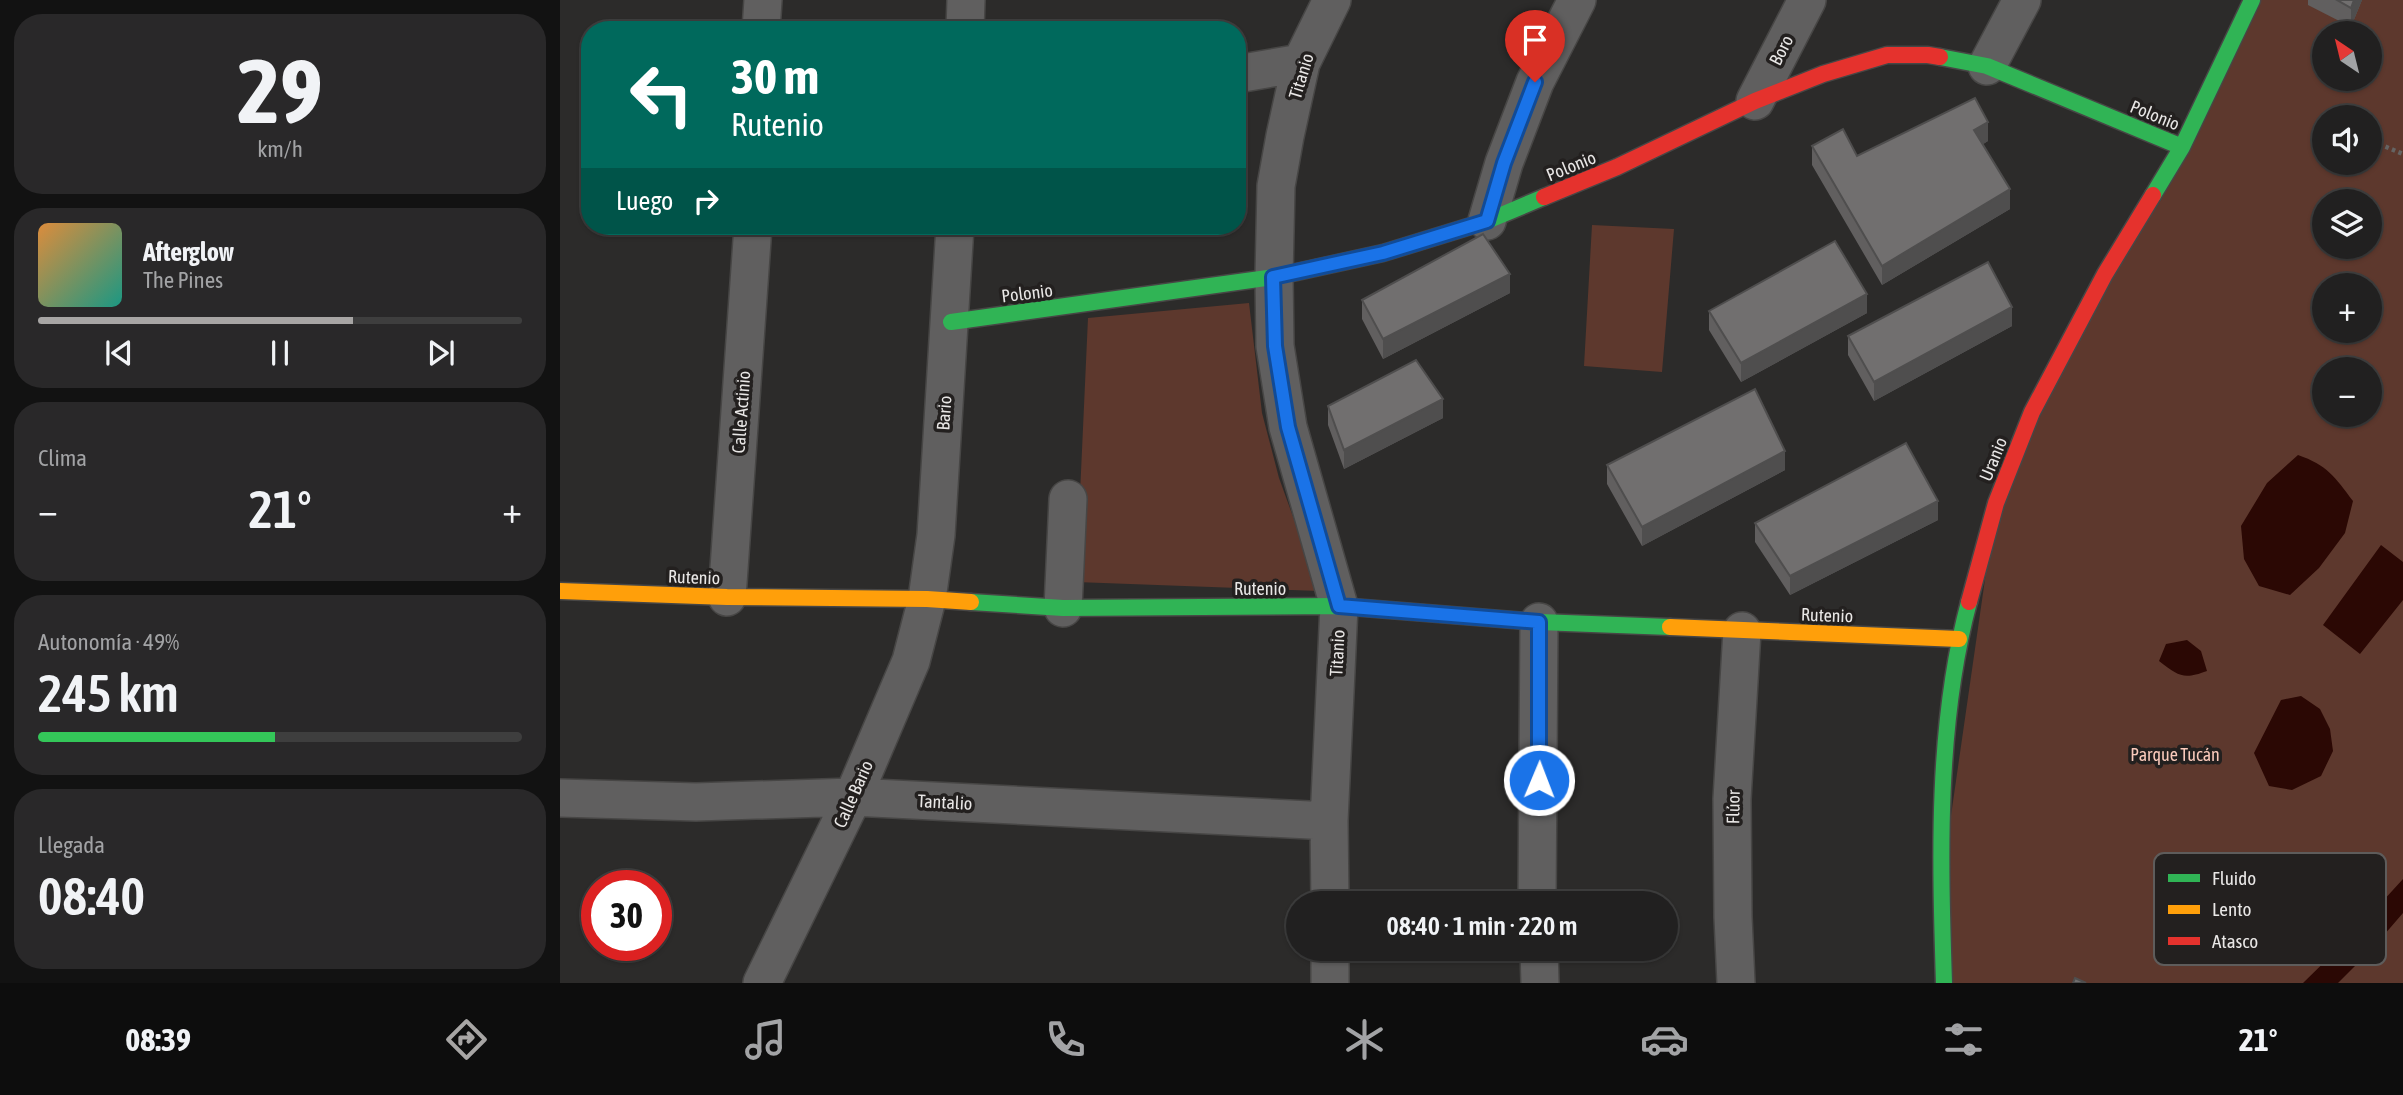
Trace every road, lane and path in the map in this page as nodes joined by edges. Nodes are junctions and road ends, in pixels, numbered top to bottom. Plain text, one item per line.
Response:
1 (762, 0) edge
2 (966, 0) edge
3 (1332, 0) edge
4 (1577, 0) edge
5 (1807, 0) edge
6 (2022, 0) edge
7 (2252, 0) edge
8 (761, 21) edge
9 (965, 21) edge
10 (1301, 63) junction
11 (1987, 66) junction
12 (1246, 72) edge
13 (1755, 101) junction
14 (2382, 145) edge
15 (2182, 147) junction
16 (2403, 154) edge
17 (1487, 221) junction
18 (753, 235) edge
19 (955, 235) edge
20 (1273, 277) junction
21 (951, 322) junction
22 (1069, 499) dead end
23 (560, 591) edge
24 (727, 597) junction
25 (927, 599) junction
26 (1339, 606) junction
27 (1063, 608) junction
28 (1539, 622) junction
29 (1742, 631) junction
30 (1959, 639) junction
31 (853, 797) junction
32 (560, 798) edge
33 (1329, 821) junction
34 (1330, 891) edge
35 (1537, 891) edge
36 (1330, 961) edge
37 (1539, 961) edge
38 (762, 983) edge
39 (1330, 983) edge
40 (1540, 983) edge
41 (1736, 983) edge
42 (1944, 983) edge

1 - 8 street
2 - 9 street
3 - 10 street, Titanio
4 - 17 street
5 - 13 street, Boro
6 - 11 street
7 - 15 street, Uranio
10 - 12 street
10 - 20 street, Titanio
11 - 13 street, Polonio
11 - 15 street, Polonio
13 - 17 street, Polonio
14 - 16 path
15 - 30 street, Uranio
17 - 20 street, Polonio
18 - 24 street, Calle Actinio
19 - 21 street, Bario
20 - 21 street, Polonio
20 - 26 street, Titanio
21 - 25 street, Bario
22 - 27 street
23 - 24 street, Rutenio
24 - 25 street, Rutenio
25 - 27 street, Rutenio
25 - 31 street, Calle Bario
26 - 27 street, Rutenio
26 - 28 street, Rutenio
26 - 33 street, Titanio
28 - 29 street, Rutenio
28 - 35 street
29 - 30 street, Rutenio
29 - 41 street, Flúor
30 - 42 street, Uranio
31 - 32 street, Tantalio
31 - 33 street, Tantalio
31 - 38 street, Calle Bario
33 - 34 street, Titanio
36 - 39 street
37 - 40 street

